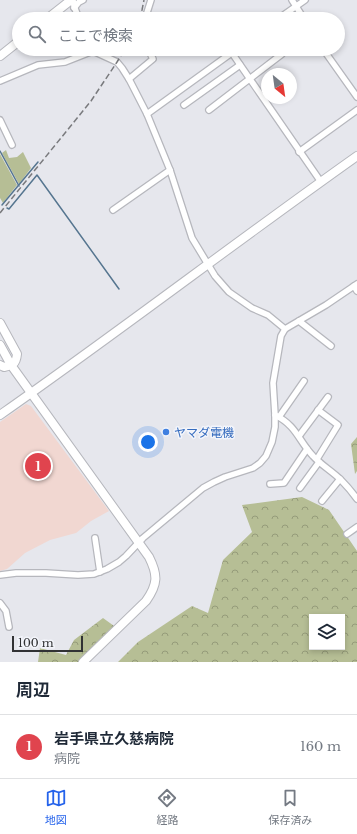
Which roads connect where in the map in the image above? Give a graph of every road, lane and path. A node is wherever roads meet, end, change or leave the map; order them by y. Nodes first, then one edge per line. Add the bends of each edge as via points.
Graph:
1 (72, 0) edge
2 (83, 0) edge
3 (151, 0) edge
4 (292, 0) edge
5 (305, 0) edge
6 (296, 6) junction
7 (74, 8) junction
8 (56, 12) edge
9 (76, 12) edge
10 (147, 12) edge
11 (288, 12) edge
12 (300, 12) edge
13 (12, 47) edge
14 (0, 56) edge
15 (79, 56) edge
16 (105, 56) edge
17 (152, 56) edge
18 (228, 56) edge
19 (234, 56) edge
20 (279, 56) edge
21 (328, 56) edge
22 (240, 65) junction
23 (129, 79) junction
24 (249, 79) junction
25 (0, 81) edge
26 (357, 97) edge
27 (184, 105) dead end
28 (209, 110) dead end
29 (357, 110) edge
30 (147, 114) junction
31 (0, 120) edge
32 (12, 145) dead end
33 (299, 152) junction
34 (357, 156) edge
35 (170, 170) junction
36 (320, 182) junction
37 (113, 210) dead end
38 (208, 264) junction
39 (356, 285) edge
40 (357, 292) edge
41 (299, 320) junction
42 (0, 323) edge
43 (285, 329) junction
44 (0, 345) edge
45 (331, 346) dead end
46 (10, 364) junction
47 (0, 365) edge
48 (304, 381) dead end
49 (31, 393) junction
50 (328, 397) dead end
51 (318, 410) junction
52 (0, 415) edge
53 (277, 416) junction
54 (299, 436) junction
55 (307, 449) junction
56 (318, 461) junction
57 (340, 479) junction
58 (270, 484) dead end
59 (300, 488) dead end
60 (357, 499) edge
61 (322, 501) dead end
62 (357, 527) edge
63 (347, 534) dead end
64 (95, 538) dead end
65 (139, 543) junction
66 (100, 572) junction
67 (0, 575) edge
68 (0, 603) edge
69 (9, 627) dead end
70 (84, 662) edge

1 - 7 street
1 - 8 street
2 - 7 street
3 - 10 street
4 - 6 street
5 - 6 street
6 - 11 street
6 - 12 street
7 - 9 street
13 - 14 street
15 - 25 street via 65,62 38,65
16 - 23 street via 117,62
17 - 23 street via 153,59
18 - 30 street
19 - 22 street
20 - 24 street
21 - 26 street
22 - 24 street
22 - 27 street
23 - 30 street
24 - 28 street
24 - 33 street
29 - 33 street
30 - 35 street
31 - 32 street
33 - 36 street
34 - 36 street
35 - 37 street
35 - 38 street via 192,238
36 - 38 street
38 - 43 street via 229,292 252,308 268,315
38 - 49 street
39 - 40 street
39 - 41 street
41 - 43 street
41 - 45 street
42 - 46 street via 16,354 16,360
43 - 53 street via 281,336 273,383
44 - 46 street
46 - 47 street via 4,367
46 - 49 street
48 - 53 street
49 - 52 street
49 - 65 street
50 - 51 street
51 - 54 street
51 - 56 street via 338,425
53 - 54 street via 289,424
53 - 65 street via 272,442 260,463 203,488
54 - 55 street
55 - 56 street
55 - 58 street via 284,483
56 - 57 street
56 - 59 street
57 - 60 street
57 - 61 street
62 - 63 street
64 - 66 street
65 - 66 street via 119,562
65 - 70 street via 149,557 156,576 151,594
66 - 67 street via 78,575
68 - 69 street via 6,611

